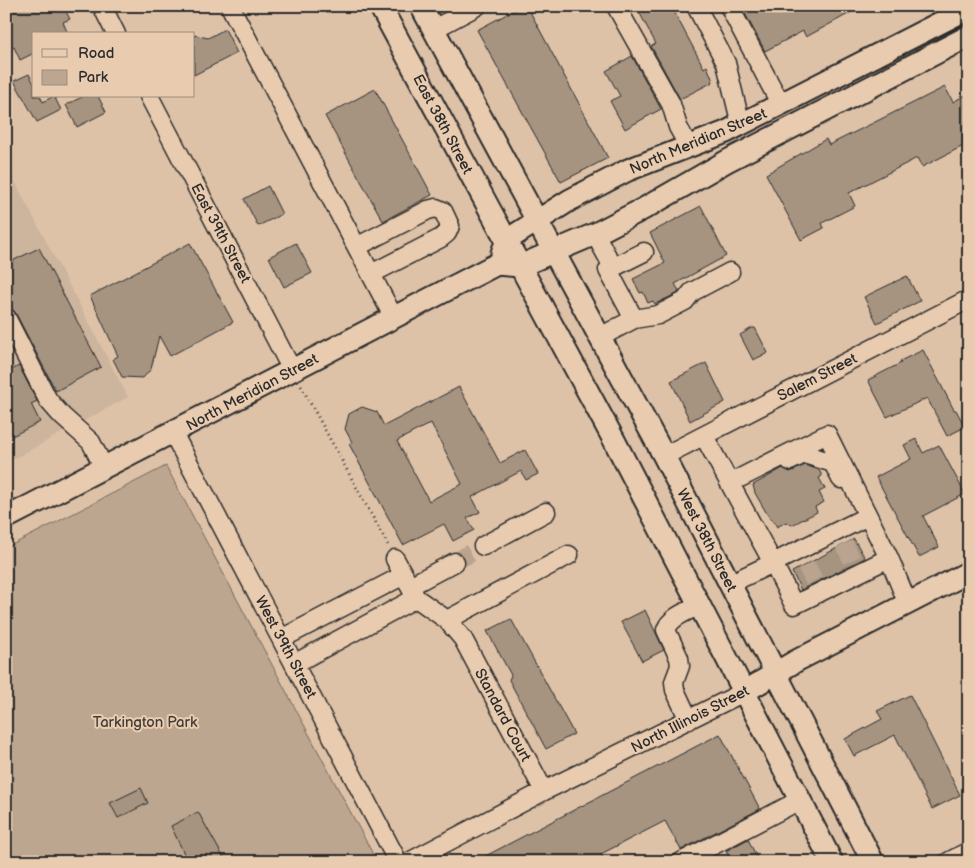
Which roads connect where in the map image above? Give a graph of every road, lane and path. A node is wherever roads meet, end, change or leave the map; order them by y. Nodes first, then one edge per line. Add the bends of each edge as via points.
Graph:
1 (102, 6) edge
2 (230, 6) edge
3 (380, 6) edge
4 (421, 6) edge
5 (477, 6) edge
6 (616, 6) edge
7 (696, 6) edge
8 (729, 6) edge
9 (969, 8) edge
10 (434, 30) junction
11 (115, 32) edge
12 (969, 36) edge
13 (151, 98) edge
14 (781, 105) junction
15 (741, 125) junction
16 (689, 147) junction
17 (327, 174) dead end
18 (537, 221) junction
19 (595, 234) junction
20 (507, 240) junction
21 (364, 243) junction
22 (554, 252) junction
23 (644, 252) dead end
24 (497, 264) junction
25 (520, 266) junction
26 (613, 267) junction
27 (375, 272) junction
28 (730, 272) dead end
29 (969, 299) edge
30 (6, 317) edge
31 (394, 318) junction
32 (634, 319) junction
33 (600, 337) junction
34 (292, 370) junction
35 (306, 394) dead end
36 (173, 433) junction
37 (704, 436) junction
38 (664, 456) junction
39 (104, 468) junction
40 (734, 481) junction
41 (546, 512) dead end
42 (868, 516) junction
43 (6, 518) edge
44 (844, 533) junction
45 (483, 546) tunnel mouth
46 (569, 555) dead end
47 (889, 558) junction
48 (395, 559) joint
49 (455, 562) tunnel mouth
50 (772, 563) junction
51 (969, 572) edge
52 (729, 584) junction
53 (410, 586) junction
54 (908, 604) junction
55 (700, 605) junction
56 (447, 620) junction
57 (281, 639) junction
58 (294, 664) junction
59 (776, 673) junction
60 (744, 692) junction
61 (689, 720) junction
62 (544, 791) junction
63 (800, 800) junction
64 (969, 851) edge
65 (398, 862) edge
66 (409, 862) edge
67 (681, 862) edge
68 (832, 862) edge
69 (873, 862) edge
70 (948, 862) edge

1 - 11 street
2 - 27 street
3 - 20 main road, East 38th Street
4 - 10 main road
5 - 10 street
6 - 16 street via 671,104
7 - 15 street via 726,64
8 - 14 street
9 - 14 main road, North Meridian Street
10 - 18 main road
12 - 19 main road, North Meridian Street via 727,161
13 - 34 street, East 39th Street
14 - 15 main road, North Meridian Street
15 - 16 main road, North Meridian Street
16 - 18 main road, North Meridian Street via 628,170
17 - 21 street
18 - 20 main road, North Meridian Street
18 - 22 main road, West 38th Street
19 - 22 main road, North Meridian Street
19 - 26 street
20 - 24 main road
20 - 25 main road
21 - 27 street
21 - 27 street via 436,208 443,211 450,226 447,233
22 - 25 main road, North Meridian Street
22 - 33 main road, West 38th Street
23 - 26 street
24 - 25 main road, North Meridian Street
24 - 31 main road, North Meridian Street
25 - 55 main road
26 - 32 street via 608,270
27 - 31 street
28 - 32 street via 658,315
29 - 37 street, Salem Street
30 - 39 street via 48,400 91,442
31 - 34 main road, North Meridian Street
32 - 33 street
33 - 38 main road, West 38th Street
34 - 36 main road, North Meridian Street
35 - 48 path
36 - 39 main road, North Meridian Street
36 - 57 street, West 39th Street
37 - 38 street, Salem Street
37 - 40 street
38 - 52 main road, West 38th Street
39 - 43 main road, North Meridian Street
40 - 42 street via 827,434
40 - 44 street via 746,483 804,454 833,463 853,503
40 - 50 street
41 - 45 street
42 - 44 street
42 - 47 street
44 - 50 street via 802,557
46 - 56 street
47 - 50 street via 858,570 794,605
47 - 54 street
48 - 53 street
49 - 53 street
50 - 52 street
51 - 54 main road, North Illinois Street
52 - 59 main road, West 38th Street
53 - 56 street, Standard Court
53 - 57 street
53 - 58 street
54 - 59 main road, North Illinois Street
55 - 60 main road
55 - 61 street via 674,619 666,630 679,658 674,690
56 - 62 street, Standard Court via 463,639
57 - 58 street, West 39th Street
58 - 65 street, West 39th Street
59 - 60 main road, North Illinois Street
59 - 69 main road, West 38th Street
60 - 61 street, North Illinois Street
60 - 63 main road
61 - 62 street, North Illinois Street
62 - 66 street, North Illinois Street
63 - 67 street
63 - 68 main road
64 - 70 street

